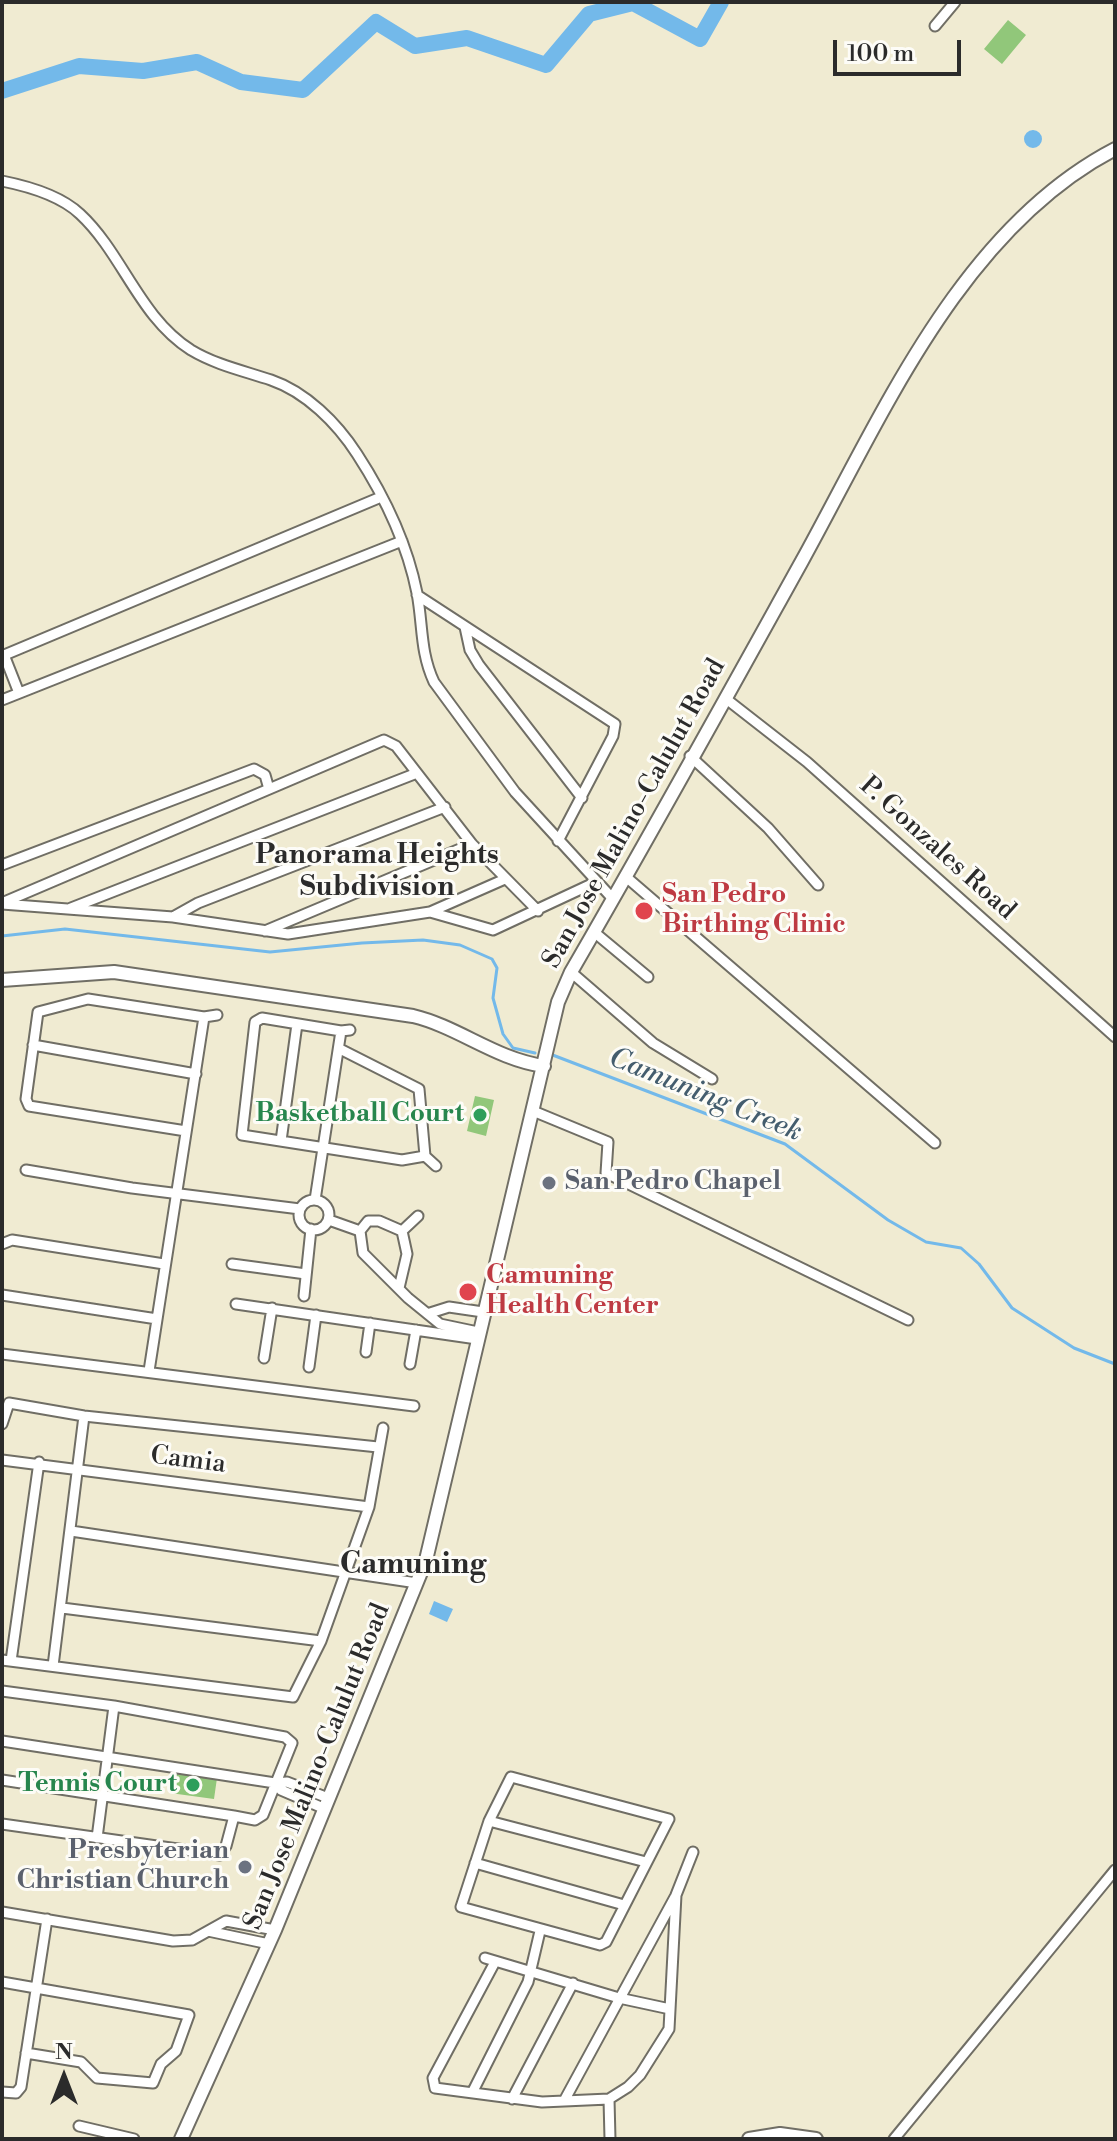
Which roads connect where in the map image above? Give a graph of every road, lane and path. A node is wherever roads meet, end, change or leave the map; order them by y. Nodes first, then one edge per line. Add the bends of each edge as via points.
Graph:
1 (955, 2) edge
2 (935, 26) dead end
3 (1115, 149) edge
4 (2, 181) edge
5 (381, 497) junction
6 (402, 541) junction
7 (417, 595) junction
8 (465, 627) junction
9 (3, 656) edge
10 (19, 693) junction
11 (725, 698) junction
12 (2, 700) edge
13 (690, 756) junction
14 (417, 773) junction
15 (269, 789) junction
16 (582, 798) junction
17 (445, 807) junction
18 (558, 841) junction
19 (472, 844) junction
20 (2, 865) edge
21 (625, 876) junction
22 (505, 879) junction
23 (596, 882) junction
24 (818, 885) dead end
25 (613, 899) junction
26 (2, 903) edge
27 (68, 909) junction
28 (538, 911) junction
29 (430, 912) junction
30 (173, 917) junction
31 (263, 931) junction
32 (594, 932) junction
33 (571, 972) junction
34 (648, 977) dead end
35 (2, 980) edge
36 (217, 1015) dead end
37 (204, 1017) junction
38 (297, 1024) junction
39 (1115, 1037) edge
40 (33, 1045) junction
41 (340, 1049) junction
42 (544, 1066) junction
43 (196, 1074) junction
44 (712, 1079) dead end
45 (533, 1111) junction
46 (186, 1131) junction
47 (281, 1141) junction
48 (935, 1143) dead end
49 (325, 1147) junction
50 (425, 1156) junction
51 (436, 1166) dead end
52 (26, 1170) dead end
53 (178, 1193) junction
54 (315, 1200) junction
55 (300, 1209) junction
56 (418, 1216) dead end
57 (329, 1220) junction
58 (311, 1229) junction
59 (360, 1231) junction
60 (402, 1231) junction
61 (2, 1244) edge
62 (164, 1264) junction
63 (232, 1264) dead end
64 (306, 1274) junction
65 (399, 1288) junction
66 (2, 1295) edge
67 (304, 1296) dead end
68 (236, 1304) dead end
69 (272, 1308) junction
70 (483, 1312) junction
71 (430, 1313) junction
72 (316, 1315) junction
73 (157, 1319) junction
74 (908, 1320) dead end
75 (370, 1323) junction
76 (416, 1330) junction
77 (477, 1335) junction
78 (366, 1352) dead end
79 (2, 1354) edge
80 (264, 1358) dead end
81 (410, 1364) dead end
82 (309, 1367) dead end
83 (149, 1371) junction
84 (414, 1406) dead end
85 (84, 1416) junction
86 (2, 1424) edge
87 (383, 1428) dead end
88 (378, 1447) junction
89 (2, 1460) edge
90 (39, 1462) junction
91 (77, 1469) junction
92 (369, 1507) junction
93 (71, 1531) junction
94 (346, 1570) junction
95 (417, 1583) junction
96 (62, 1608) junction
97 (321, 1641) junction
98 (7, 1661) edge
99 (53, 1666) junction
100 (2, 1691) edge
101 (114, 1706) junction
102 (2, 1741) edge
103 (108, 1756) junction
104 (2, 1780) edge
105 (275, 1783) junction
106 (304, 1788) junction
107 (103, 1797) junction
108 (300, 1798) junction
109 (326, 1803) junction
110 (234, 1816) junction
111 (489, 1821) junction
112 (2, 1824) edge
113 (97, 1838) junction
114 (693, 1852) dead end
115 (646, 1862) junction
116 (475, 1863) junction
117 (1115, 1870) edge
118 (676, 1895) junction
119 (624, 1905) junction
120 (2, 1912) edge
121 (47, 1919) junction
122 (250, 1924) junction
123 (275, 1930) junction
124 (208, 1931) junction
125 (540, 1931) junction
126 (246, 1939) junction
127 (269, 1944) junction
128 (530, 1972) junction
129 (2, 1982) edge
130 (573, 1983) junction
131 (34, 1988) junction
132 (619, 1998) junction
133 (670, 2009) junction
134 (26, 2053) junction
135 (2, 2092) edge
136 (472, 2093) junction
137 (512, 2099) junction
138 (609, 2099) junction
139 (564, 2101) junction
140 (79, 2126) dead end
141 (134, 2139) edge
142 (181, 2139) edge
143 (610, 2139) edge
144 (749, 2139) edge
145 (816, 2139) edge
146 (894, 2139) edge

1 - 2 street
3 - 11 main road, San Jose Malino-Calulut Road via 1047,195 966,279 900,384
4 - 5 street via 78,212 136,295 191,350 306,396 356,453
5 - 6 street
5 - 9 street
6 - 7 street
6 - 10 street
7 - 8 street
7 - 18 street via 420,642 434,682 477,744
8 - 16 street via 479,665
8 - 16 street via 615,724
9 - 10 street
10 - 12 street
11 - 13 main road, San Jose Malino-Calulut Road
11 - 39 street, P. Gonzales Road via 819,773
13 - 21 main road, San Jose Malino-Calulut Road
13 - 24 street via 768,828
14 - 15 street via 396,746 384,740
14 - 17 street
14 - 27 street
15 - 20 street via 265,775 254,769
15 - 26 street
16 - 18 street
17 - 19 street
17 - 30 street
18 - 23 street
19 - 22 street
19 - 31 street
21 - 25 main road, San Jose Malino-Calulut Road
21 - 48 street
22 - 28 street
22 - 29 street
23 - 25 street
23 - 28 street
25 - 32 main road, San Jose Malino-Calulut Road
26 - 27 street
27 - 30 street
28 - 29 street via 493,930
29 - 31 street via 319,932
30 - 31 street
32 - 33 main road, San Jose Malino-Calulut Road
32 - 34 street
33 - 42 main road, San Jose Malino-Calulut Road via 558,1002
33 - 44 street via 653,1043
35 - 42 main road via 114,972 413,1016 512,1060
36 - 37 street
37 - 40 street via 81,999 39,1010
37 - 43 street
38 - 41 street via 346,1031
38 - 47 street
38 - 47 street via 262,1018 255,1022 241,1131 245,1137
40 - 43 street
40 - 46 street via 29,1106
41 - 49 street
41 - 50 street via 419,1089
42 - 45 main road, San Jose Malino-Calulut Road
43 - 46 street
45 - 70 main road, San Jose Malino-Calulut Road
45 - 74 street via 608,1142 606,1173
46 - 53 street
47 - 49 street
49 - 50 street via 402,1160
49 - 54 street
50 - 51 street
52 - 53 street
53 - 55 street
53 - 62 street
54 - 55 street
54 - 57 street via 327,1207
55 - 58 street via 301,1220
56 - 60 street
57 - 58 street
57 - 59 street
58 - 64 street
59 - 60 street via 368,1221
59 - 65 street via 363,1253
60 - 65 street via 407,1254
61 - 62 street via 12,1240
62 - 73 street
63 - 64 street
64 - 67 street
65 - 71 street
66 - 73 street
68 - 69 street
69 - 72 street
69 - 80 street
70 - 71 street via 449,1307
70 - 77 main road, San Jose Malino-Calulut Road
71 - 77 street via 440,1324
72 - 75 street
72 - 82 street
73 - 83 street
75 - 76 street
75 - 78 street
76 - 77 street
76 - 81 street
77 - 95 main road, San Jose Malino-Calulut Road via 436,1525
79 - 83 street
83 - 84 street
85 - 86 street via 9,1403
85 - 88 street
85 - 91 street
87 - 88 street
88 - 92 street
89 - 90 street, Camia
90 - 91 street, Camia
90 - 98 street
91 - 92 street, Camia
91 - 93 street
92 - 94 street
93 - 94 street
93 - 96 street
94 - 95 street
94 - 97 street
95 - 109 main road, San Jose Malino-Calulut Road
96 - 97 street
96 - 99 street
97 - 99 street via 288,1699
98 - 99 street
100 - 101 street
101 - 103 street
101 - 105 street via 288,1738 292,1743
102 - 103 street
103 - 105 street
103 - 107 street
104 - 107 street
105 - 106 street
105 - 108 street
105 - 110 street via 260,1818
106 - 108 street
106 - 109 street
107 - 110 street
107 - 113 street
108 - 109 street
109 - 123 main road, San Jose Malino-Calulut Road
110 - 113 street via 220,1855
111 - 115 street
111 - 115 street via 511,1777 669,1819
111 - 116 street
112 - 113 street
114 - 118 street
115 - 119 street
116 - 119 street
116 - 125 street via 461,1907
117 - 146 street
118 - 132 street
118 - 133 street
119 - 125 street via 600,1945
120 - 121 street
121 - 124 street via 173,1941 192,1940
121 - 131 street
122 - 123 street
122 - 124 street via 226,1921
122 - 126 street
123 - 127 main road, San Jose Malino-Calulut Road
124 - 126 street
125 - 128 street
126 - 127 street
127 - 142 main road, San Jose Malino-Calulut Road
128 - 130 street
128 - 136 street
128 - 136 street via 490,1960 433,2078 435,2088
129 - 131 street
130 - 132 street
130 - 137 street
131 - 134 street
131 - 134 street via 189,2015 176,2051 161,2064 153,2083 97,2078 81,2062
132 - 133 street
132 - 139 street
133 - 138 street via 669,2029 660,2046 640,2075
134 - 135 street via 18,2092
136 - 137 street
137 - 139 street
138 - 139 street
138 - 143 street
140 - 141 street
144 - 145 main road via 780,2134

